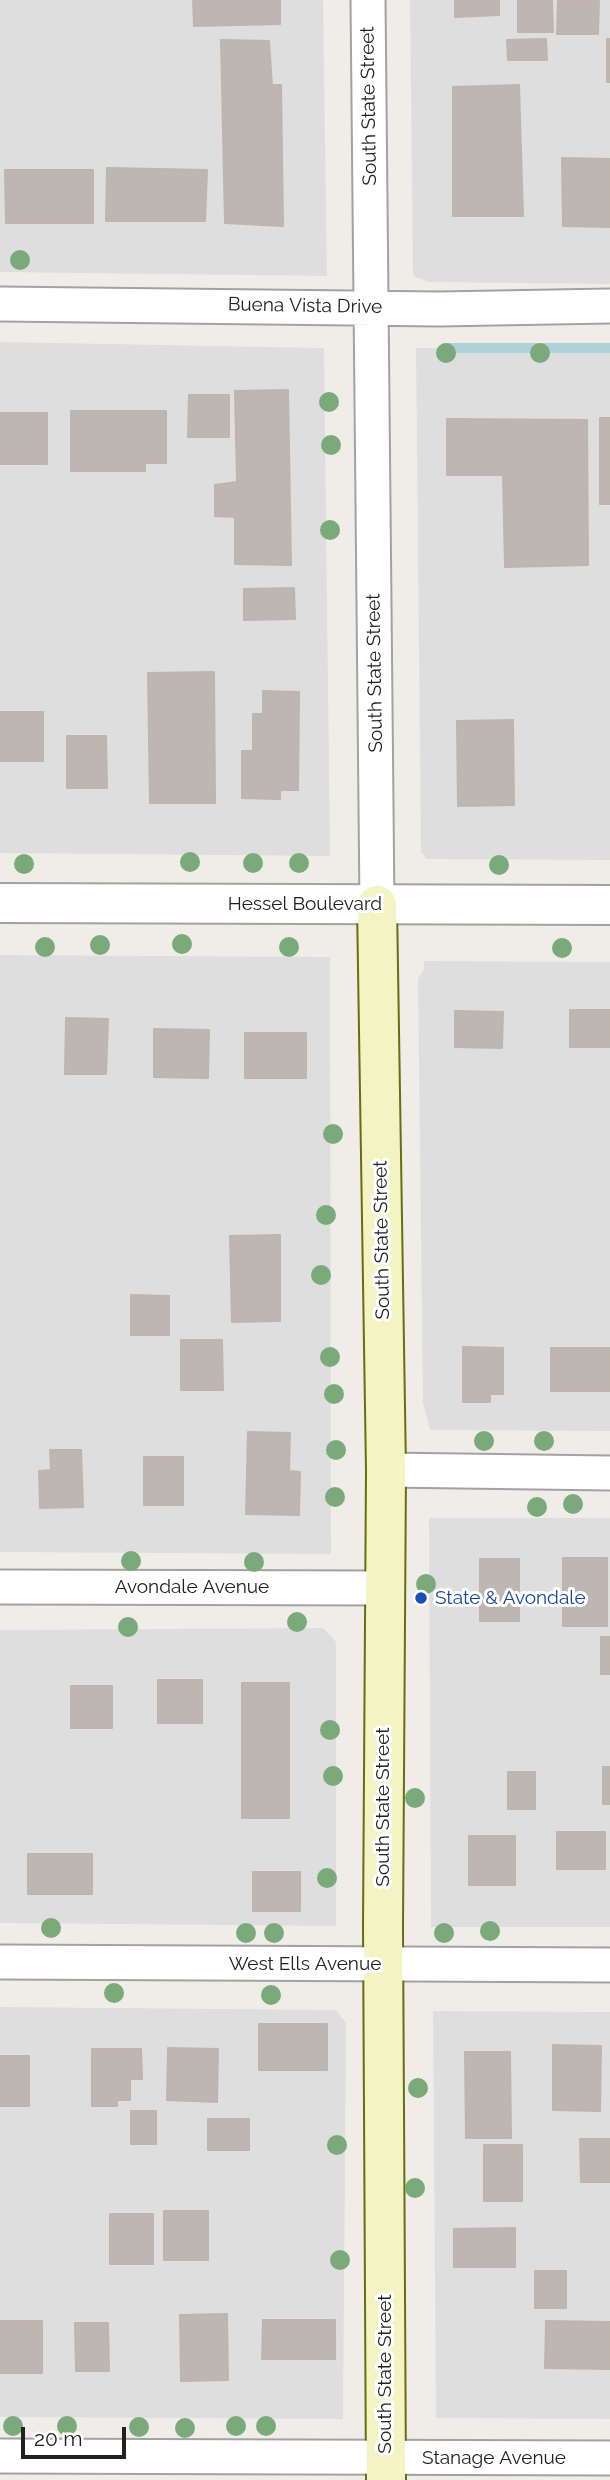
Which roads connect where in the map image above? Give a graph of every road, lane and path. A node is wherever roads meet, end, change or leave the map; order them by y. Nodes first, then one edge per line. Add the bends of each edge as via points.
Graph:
1 (368, 0) edge
2 (0, 304) edge
3 (610, 306) edge
4 (371, 307) junction
5 (0, 903) edge
6 (377, 905) junction
7 (610, 905) edge
8 (386, 1470) junction
9 (610, 1472) edge
10 (0, 1587) edge
11 (384, 1588) junction
12 (0, 1962) edge
13 (383, 1964) junction
14 (610, 1965) edge
15 (0, 2456) edge
16 (610, 2458) edge
17 (386, 2469) edge

1 - 4 street, South State Street
2 - 4 street, Buena Vista Drive
3 - 4 street, Buena Vista Drive
4 - 6 street, South State Street
5 - 6 street, Hessel Boulevard
6 - 7 street, Hessel Boulevard
6 - 8 main road, South State Street
8 - 9 street
8 - 11 main road, South State Street
10 - 11 street, Avondale Avenue
11 - 13 main road, South State Street
12 - 13 street, West Ells Avenue
13 - 14 street, West Ells Avenue
13 - 17 main road, South State Street
15 - 17 street, Stanage Avenue
16 - 17 street, Stanage Avenue

